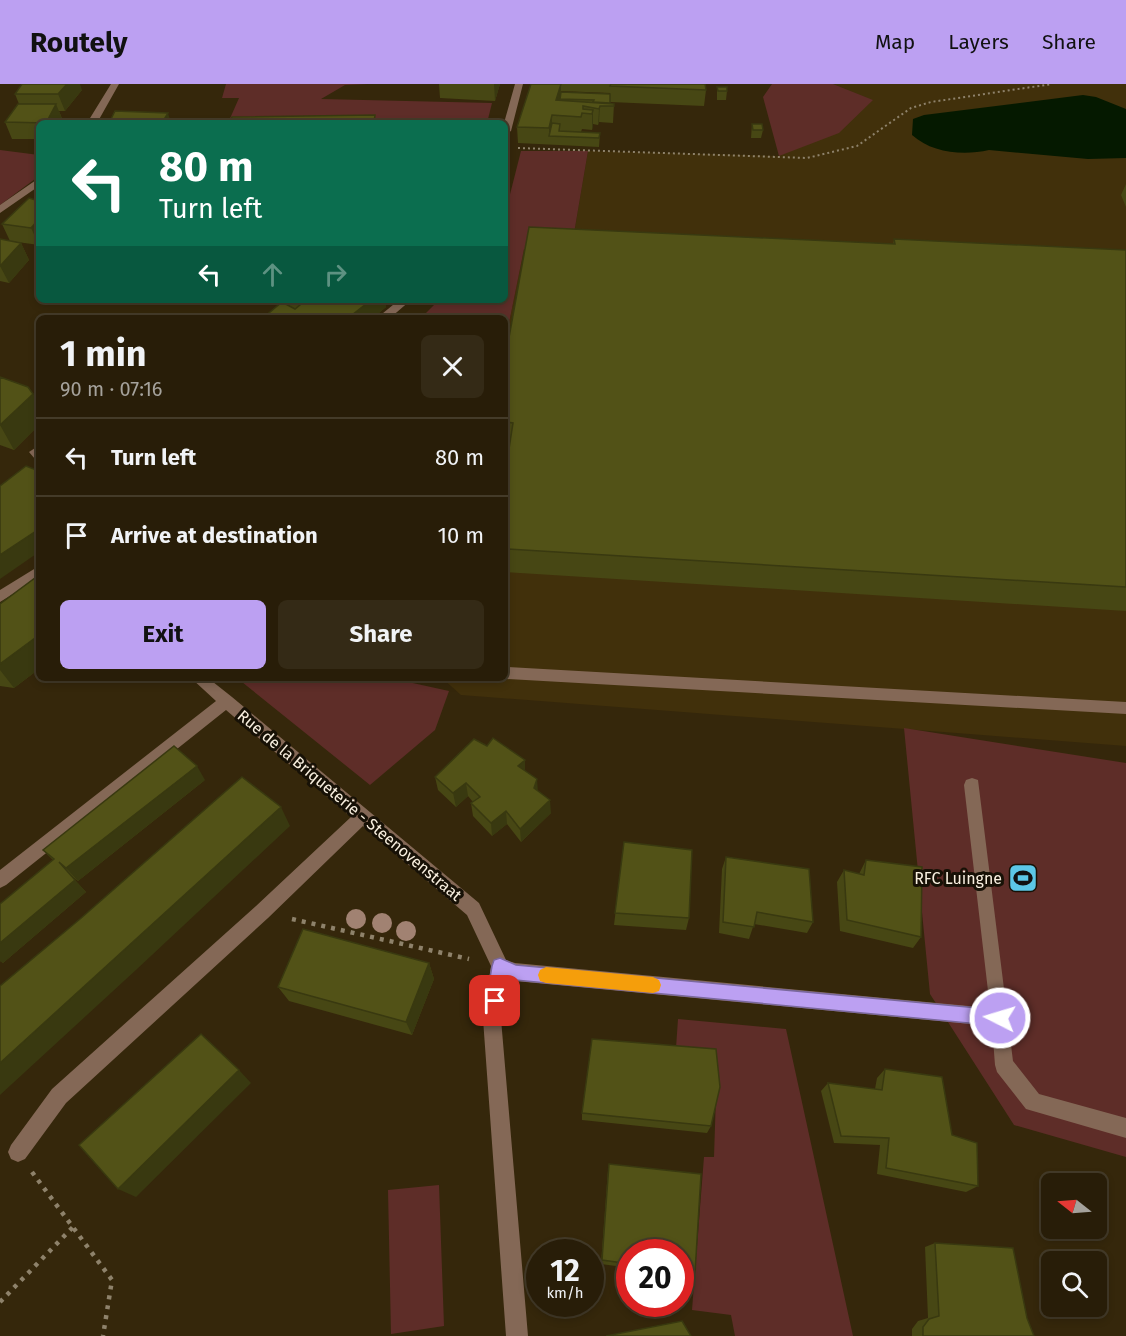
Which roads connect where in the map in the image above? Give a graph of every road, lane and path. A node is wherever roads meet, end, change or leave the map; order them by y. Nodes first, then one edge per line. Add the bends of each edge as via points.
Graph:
1 (114, 84) edge
2 (519, 84) edge
3 (1052, 84) edge
4 (94, 120) edge
5 (508, 124) edge
6 (517, 148) dead end
7 (36, 183) edge
8 (0, 210) edge
9 (402, 303) edge
10 (387, 315) edge
11 (36, 573) edge
12 (0, 597) edge
13 (508, 673) edge
14 (202, 681) edge
15 (227, 701) junction
16 (1126, 708) edge
17 (972, 785) dead end
18 (363, 816) junction
19 (0, 880) edge
20 (262, 912) junction
21 (500, 966) junction
22 (1000, 1018) junction
23 (1126, 1128) edge
24 (18, 1152) joint
25 (73, 1227) junction
26 (0, 1302) edge
27 (103, 1336) edge
28 (517, 1336) edge

1 - 4 street
2 - 5 street
3 - 6 path via 910,108 857,146 807,158
7 - 8 street
9 - 10 street
11 - 12 street
13 - 16 street
14 - 15 street, Rue de la Briqueterie - Steenovenstraat
15 - 18 street, Rue de la Briqueterie - Steenovenstraat
15 - 19 street
17 - 22 street
18 - 20 street
18 - 21 street, Rue de la Briqueterie - Steenovenstraat via 472,909
20 - 21 path
20 - 24 street via 59,1096
21 - 22 street via 515,972
21 - 28 street via 492,1019
22 - 23 street via 1004,1065 1033,1102
24 - 25 path
25 - 26 path
25 - 27 path via 112,1280

